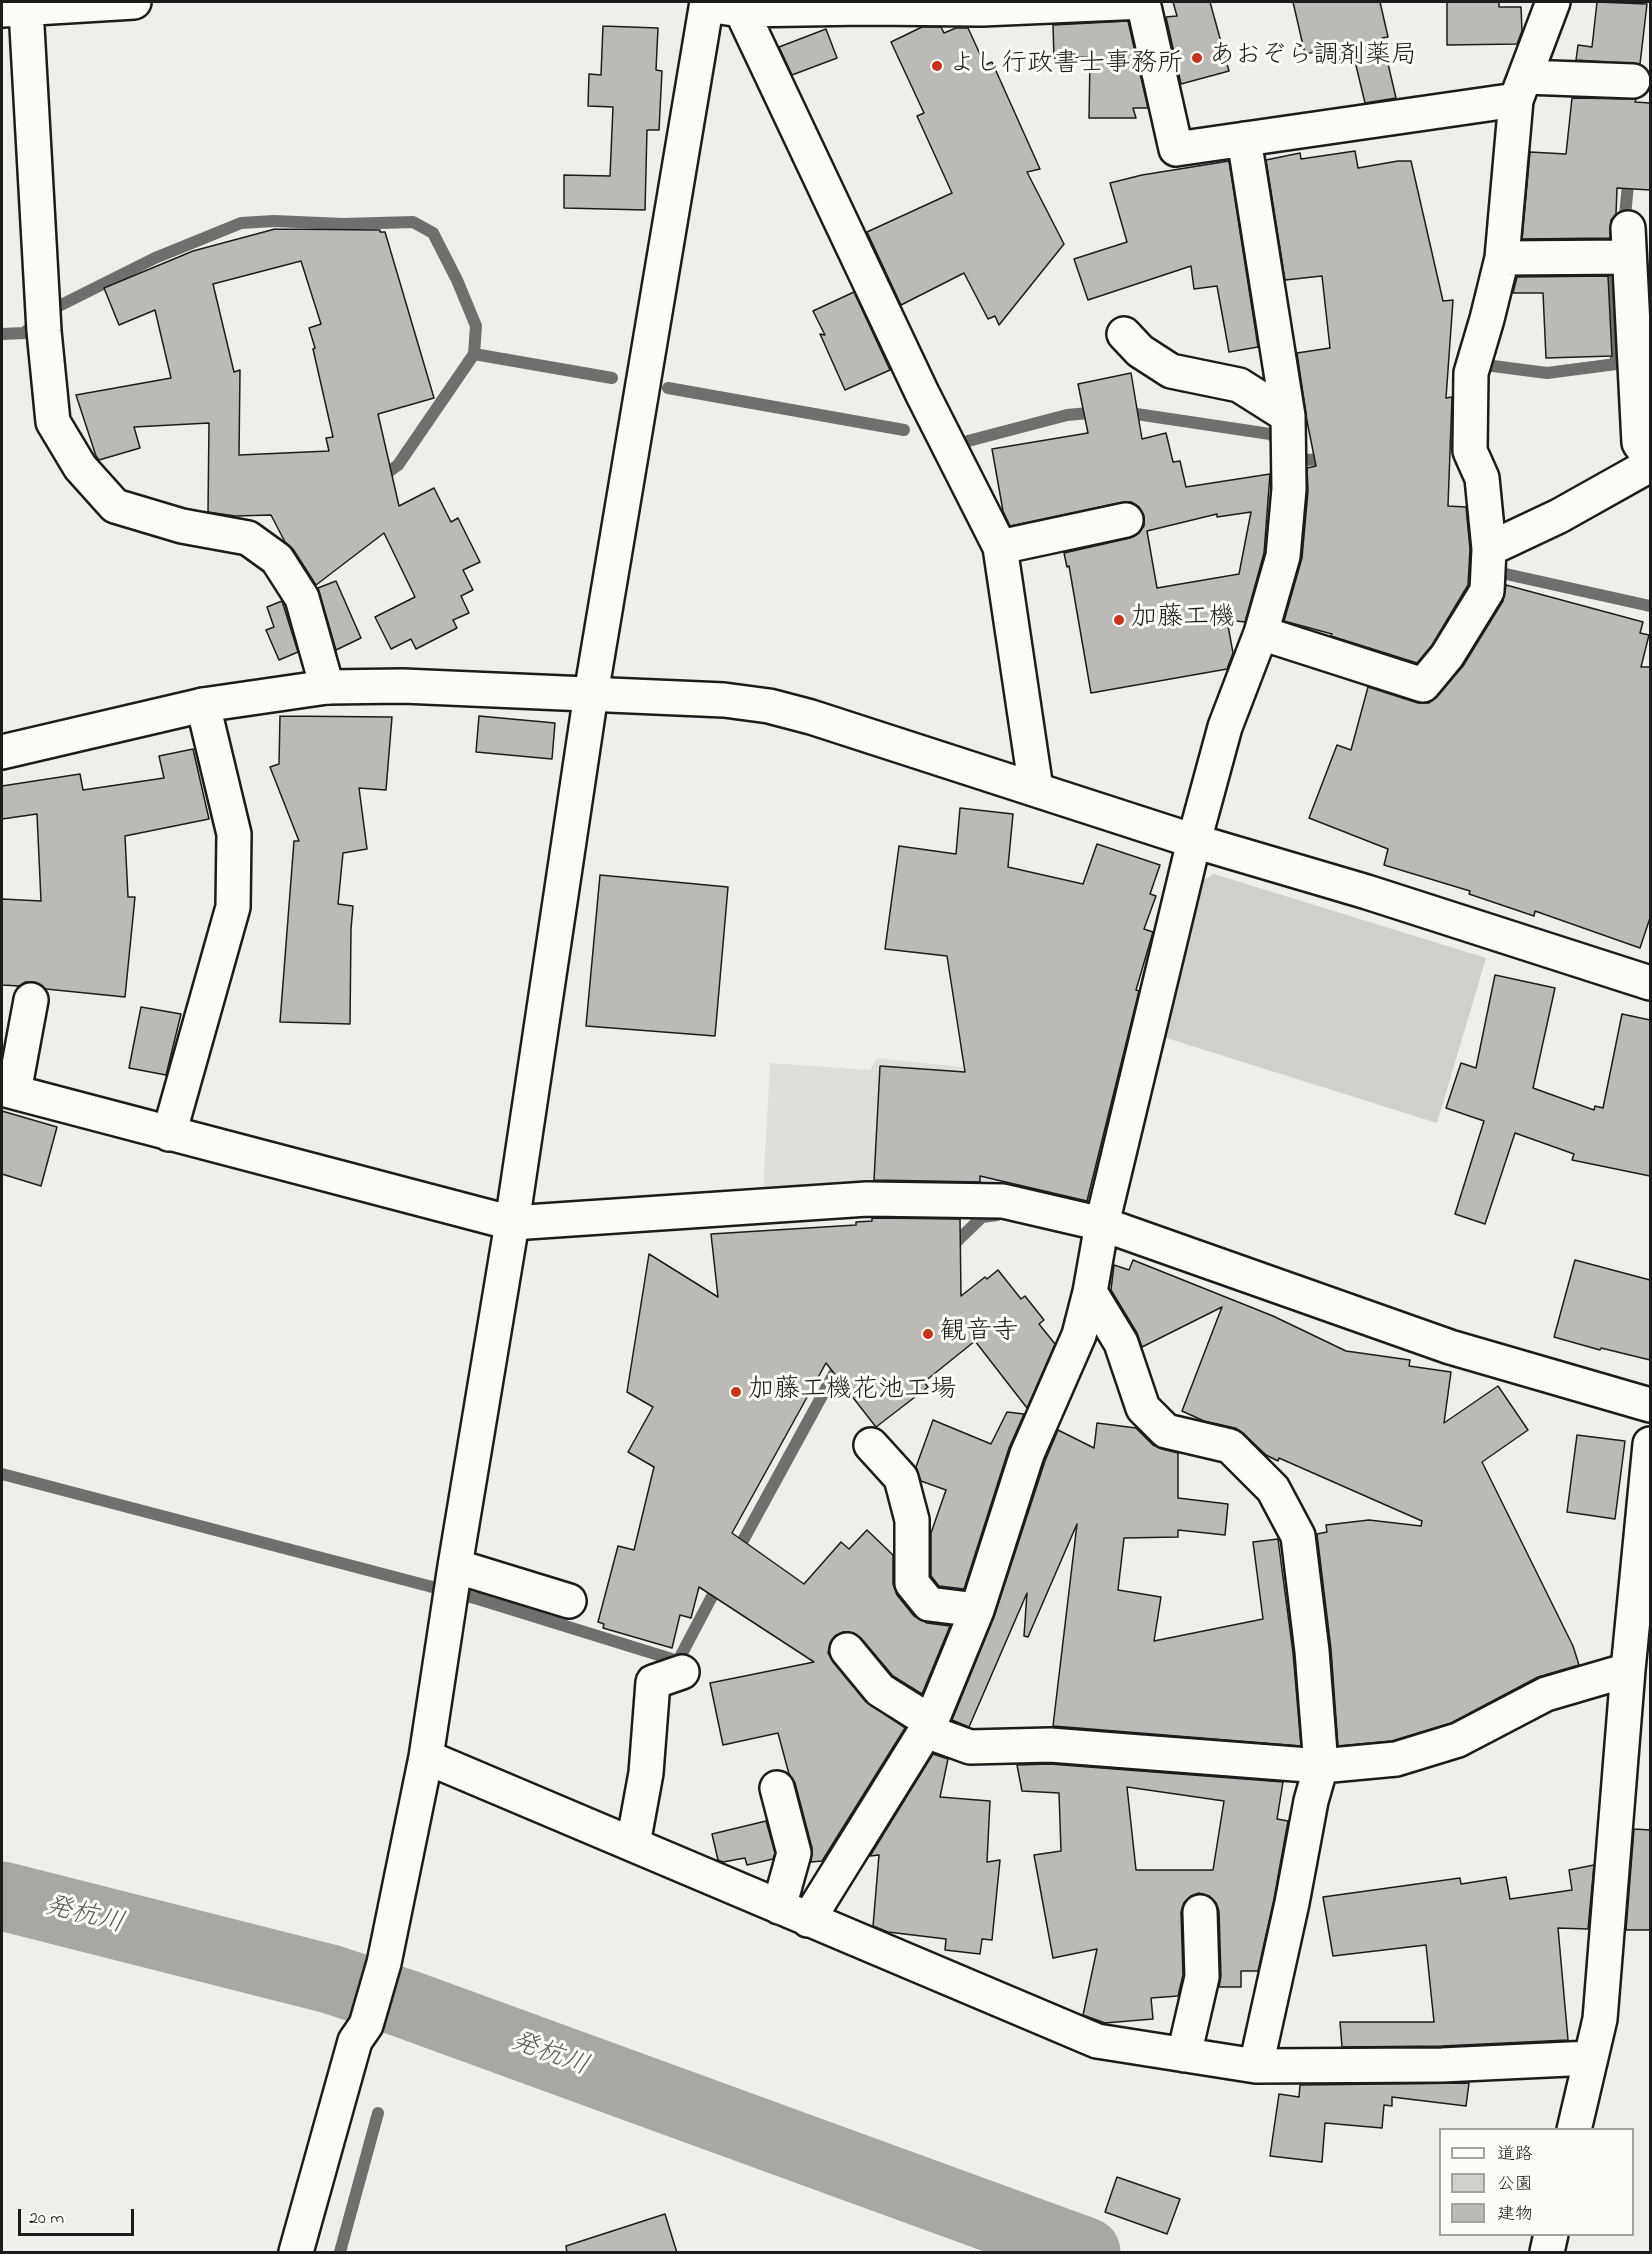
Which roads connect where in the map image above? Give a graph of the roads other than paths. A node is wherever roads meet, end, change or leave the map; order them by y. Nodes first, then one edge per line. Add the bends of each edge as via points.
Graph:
1 (134, 2) edge
2 (1143, 2) edge
3 (1553, 2) edge
4 (707, 3) edge
5 (865, 4) edge
6 (14, 9) edge
7 (741, 10) junction
8 (1633, 81) dead end
9 (1521, 88) junction
10 (1244, 138) junction
11 (1502, 258) junction
12 (1124, 334) dead end
13 (1288, 418) junction
14 (1650, 458) edge
15 (1650, 465) edge
16 (1125, 519) dead end
17 (1000, 547) junction
18 (1488, 549) junction
19 (1261, 633) junction
20 (327, 687) junction
21 (591, 694) junction
22 (203, 705) junction
23 (2, 752) edge
24 (1036, 789) junction
25 (1194, 841) junction
26 (1650, 983) edge
27 (31, 1000) dead end
28 (8, 1090) edge
29 (170, 1134) junction
30 (512, 1223) junction
31 (1102, 1224) junction
32 (1090, 1292) junction
33 (1650, 1405) edge
34 (1650, 1444) edge
35 (871, 1445) dead end
36 (455, 1566) junction
37 (569, 1601) dead end
38 (977, 1610) junction
39 (847, 1650) dead end
40 (1628, 1670) junction
41 (682, 1672) dead end
42 (928, 1727) junction
43 (426, 1757) junction
44 (1321, 1766) junction
45 (777, 1788) dead end
46 (633, 1844) junction
47 (778, 1907) junction
48 (1200, 1912) dead end
49 (808, 1920) junction
50 (1184, 2055) junction
51 (1590, 2058) junction
52 (1256, 2066) junction
53 (1574, 2128) edge
54 (1551, 2236) edge
55 (296, 2253) edge
56 (1547, 2253) edge

1 - 6 street
2 - 5 street via 982,9
2 - 10 street via 1176,149
3 - 9 street
4 - 7 street
4 - 21 street
5 - 7 street
6 - 20 street via 53,422 80,467 115,506 182,526 248,538 277,559 302,598
7 - 17 street via 922,393
8 - 9 street
9 - 10 street
9 - 11 street
10 - 13 street
11 - 14 street via 1629,242 1640,443
11 - 18 street via 1471,373 1470,451 1482,478
12 - 13 street via 1140,351 1171,371 1239,385
13 - 19 street via 1289,479 1283,556
15 - 18 street via 1559,516
16 - 17 street
17 - 24 street
18 - 19 street via 1487,591 1447,656 1423,685
19 - 25 street via 1225,727
20 - 21 street via 403,686
20 - 22 street
21 - 24 street via 769,706
21 - 30 street
22 - 23 street
22 - 29 street via 234,834 233,907
24 - 25 street
25 - 26 street
25 - 31 street
27 - 28 street
28 - 29 street
29 - 30 street
30 - 31 street via 878,1200 1003,1201
30 - 36 street
31 - 32 street
31 - 33 street via 1450,1347
32 - 38 street via 1079,1335 1027,1454
32 - 44 street via 1121,1343 1143,1408 1166,1431 1230,1446 1273,1489 1298,1536
34 - 40 street
35 - 38 street via 901,1478 912,1520 912,1583 929,1604
36 - 37 street
36 - 43 street
38 - 42 street
39 - 42 street via 880,1690
40 - 44 street via 1545,1694 1458,1740 1396,1759
40 - 51 street via 1600,2019
41 - 46 street via 653,1682 646,1773
42 - 44 street via 970,1748 1050,1745
42 - 49 street
43 - 46 street
43 - 55 street via 384,1964 366,2025 355,2042
44 - 52 street
45 - 47 street via 794,1853
46 - 47 street
47 - 49 street
48 - 50 street via 1202,1977
49 - 50 street via 1097,2041
50 - 52 street
51 - 52 street via 1442,2065
51 - 53 street
54 - 56 street

